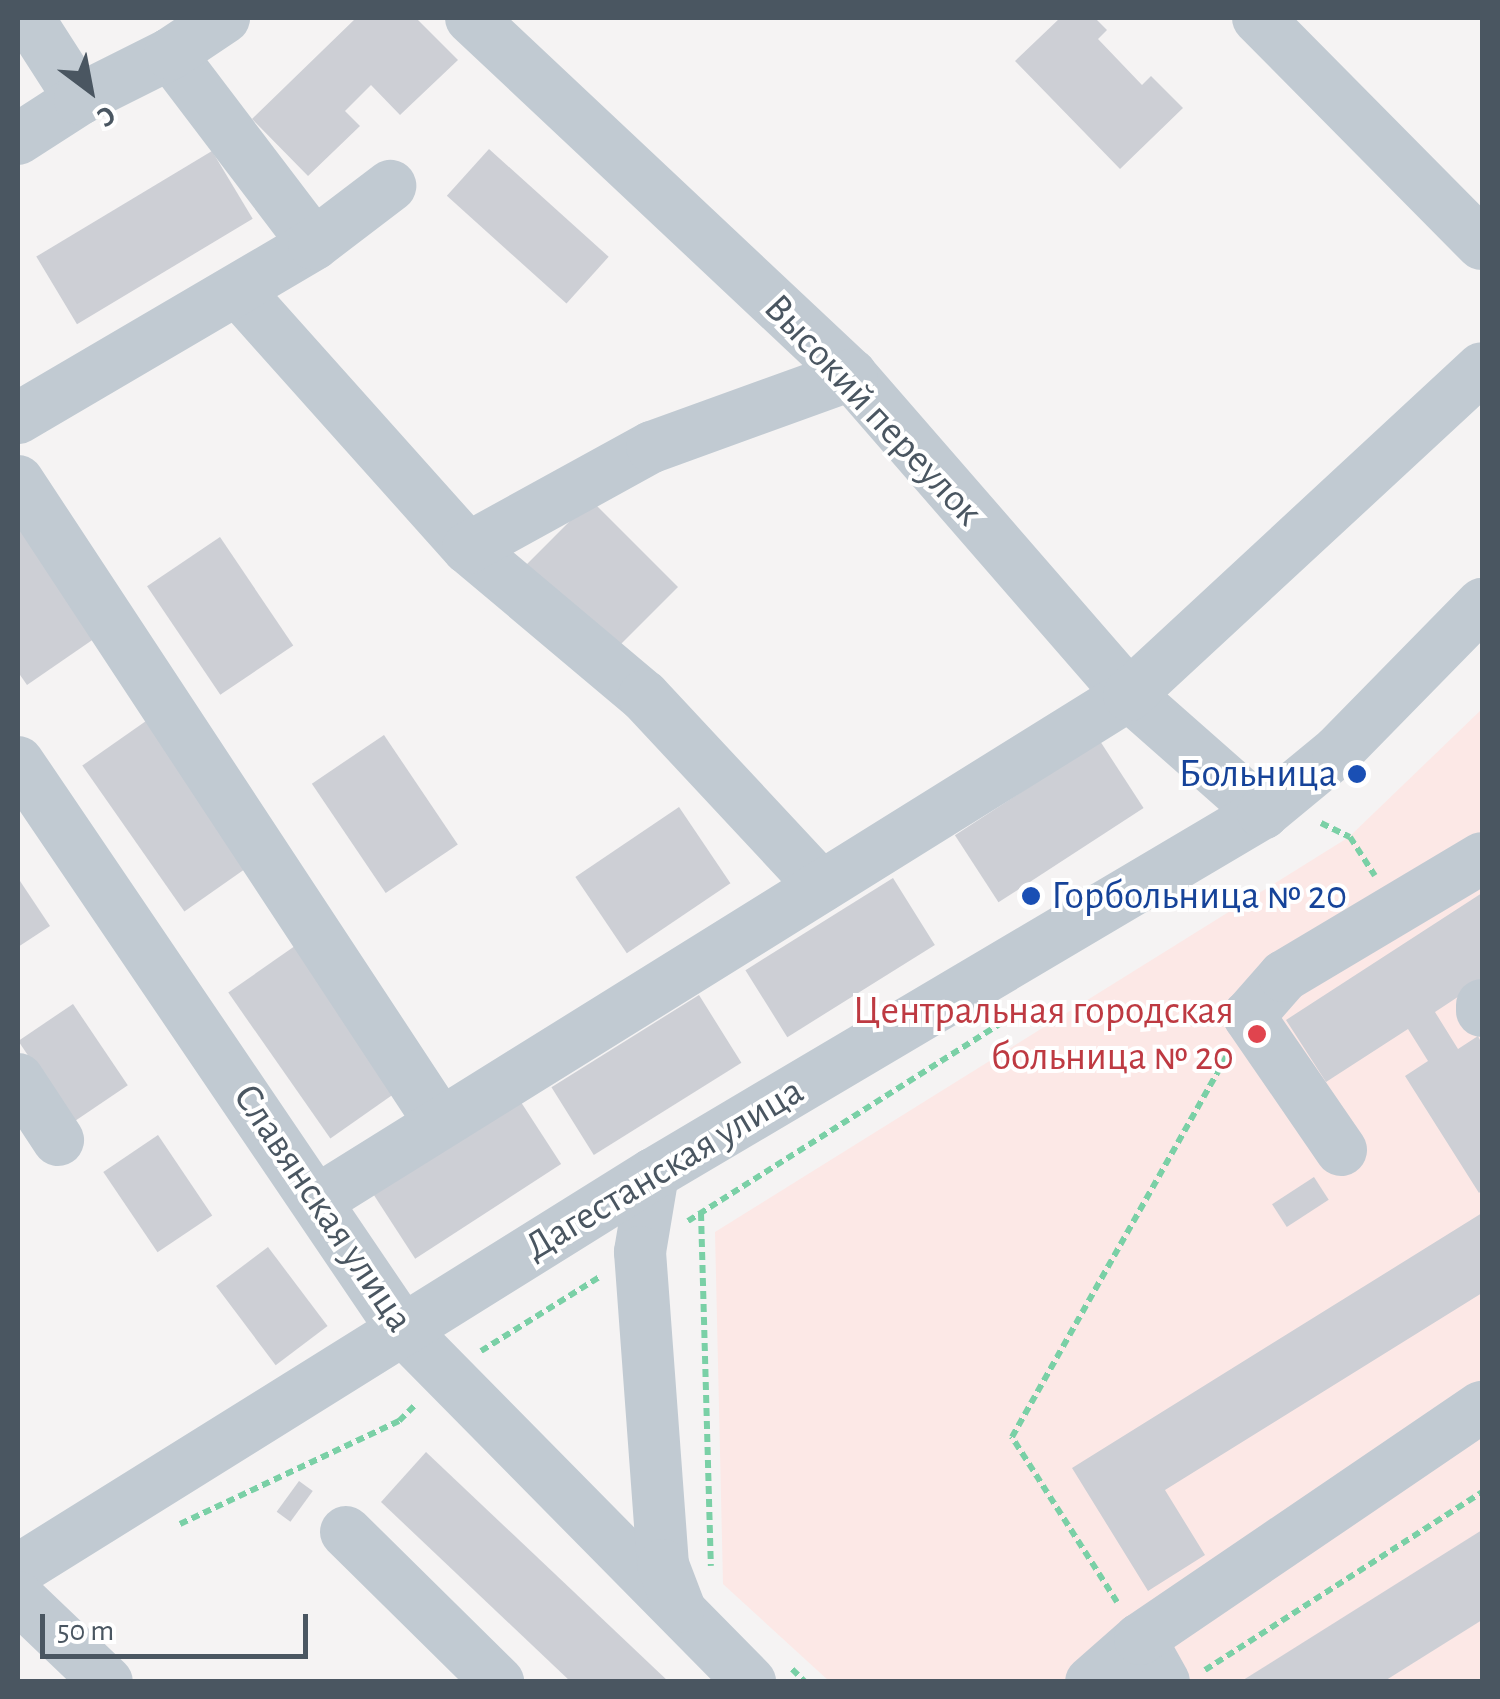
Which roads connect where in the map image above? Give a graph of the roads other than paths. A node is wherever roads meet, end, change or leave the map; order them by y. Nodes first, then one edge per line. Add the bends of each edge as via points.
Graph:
1 (28, 18) edge
2 (224, 18) edge
3 (471, 18) edge
4 (1258, 18) edge
5 (170, 54) junction
6 (80, 99) junction
7 (18, 139) edge
8 (390, 186) dead end
9 (314, 244) junction
10 (1482, 244) edge
11 (238, 291) junction
12 (1482, 368) edge
13 (851, 375) junction
14 (18, 418) edge
15 (18, 480) edge
16 (468, 548) junction
17 (1482, 604) edge
18 (1129, 695) junction
19 (18, 762) edge
20 (1284, 823) junction
21 (1482, 858) edge
22 (821, 886) junction
23 (18, 1079) edge
24 (439, 1120) junction
25 (58, 1140) dead end
26 (1341, 1150) dead end
27 (652, 1174) junction
28 (318, 1200) junction
29 (402, 1329) junction
30 (1482, 1407) edge
31 (346, 1532) dead end
32 (18, 1570) edge
33 (696, 1592) junction
34 (18, 1597) edge
35 (1169, 1664) edge
36 (764, 1669) edge
37 (107, 1682) edge
38 (498, 1682) edge
39 (1091, 1682) edge

1 - 6 street
2 - 5 street
3 - 13 street, Высокий переулок
4 - 10 street
5 - 6 street
5 - 9 street
6 - 7 street
8 - 9 street
9 - 11 street
11 - 14 street
11 - 16 street
12 - 18 street
13 - 16 street via 652,447
13 - 18 street, Высокий переулок
15 - 24 street
16 - 22 street via 644,696
17 - 20 street, Дагестанская улица via 1338,751
18 - 20 street, Высокий переулок
18 - 22 street
19 - 28 street, Славянская улица
20 - 27 street, Дагестанская улица
21 - 26 street via 1284,976 1250,1016
22 - 24 street
23 - 25 street
24 - 28 street
27 - 29 street, Дагестанская улица
27 - 33 street, Славянская улица via 640,1252 664,1565
28 - 29 street, Славянская улица
29 - 32 street, Дагестанская улица
29 - 33 street, Славянская улица
30 - 35 street
31 - 38 street
33 - 36 street, Славянская улица
34 - 37 street
35 - 39 street

